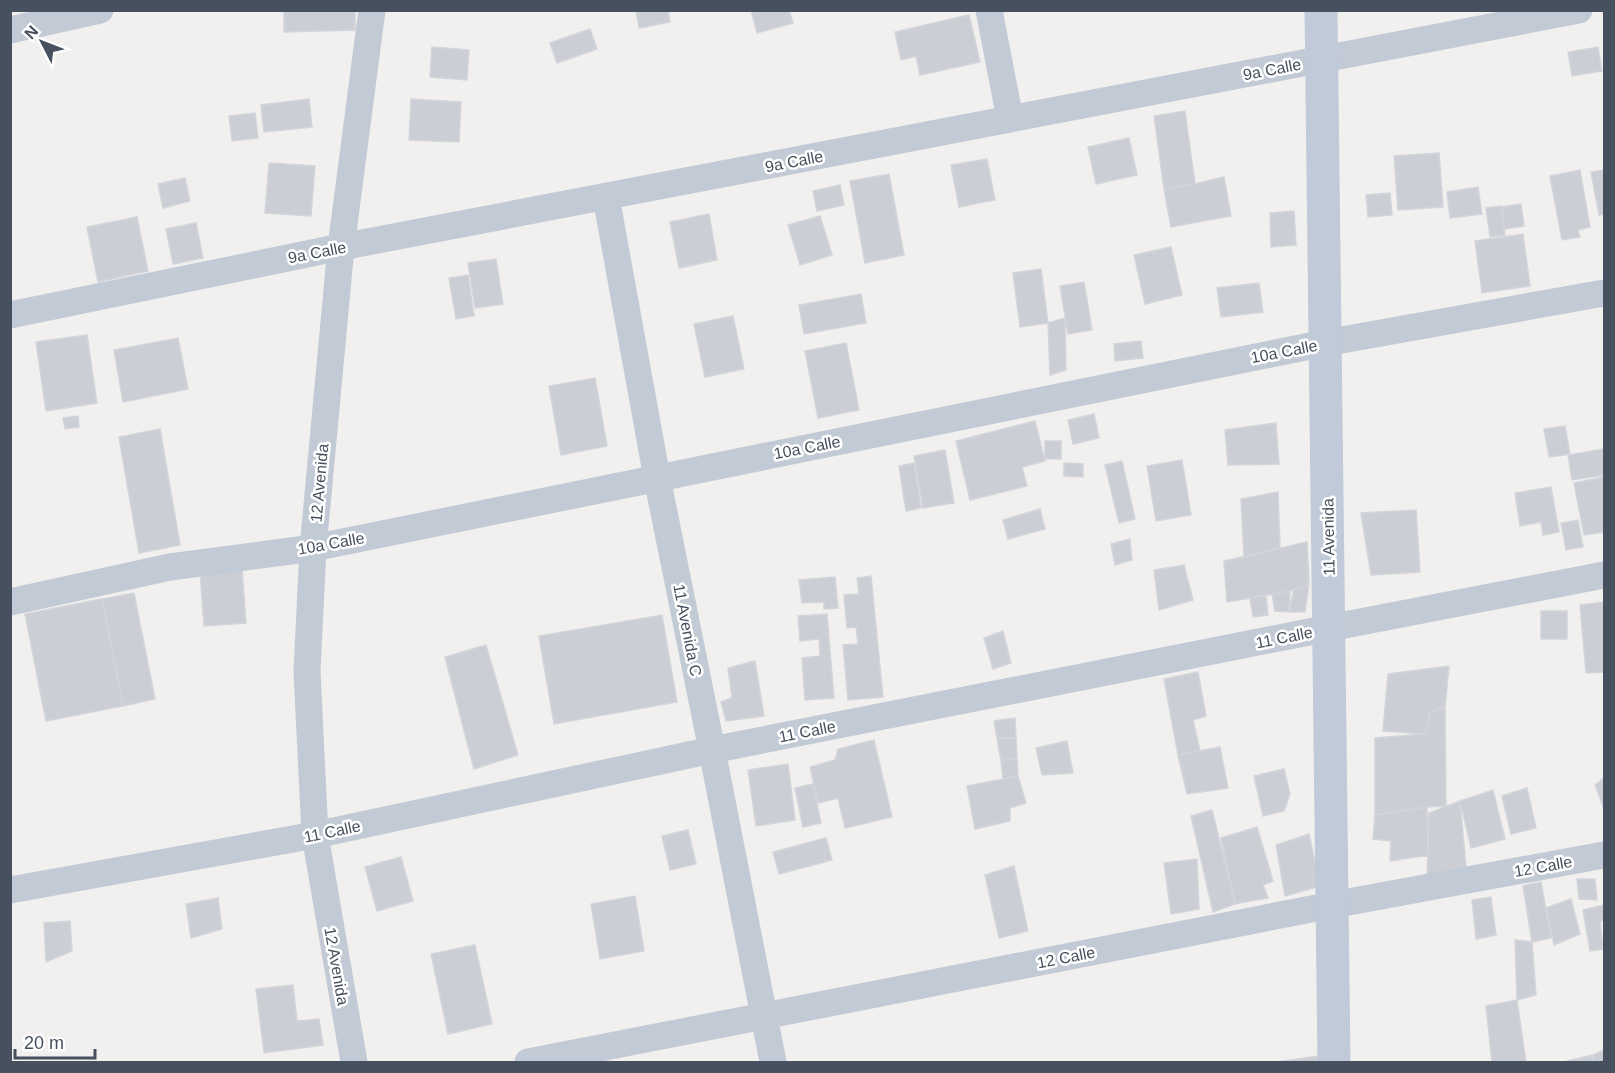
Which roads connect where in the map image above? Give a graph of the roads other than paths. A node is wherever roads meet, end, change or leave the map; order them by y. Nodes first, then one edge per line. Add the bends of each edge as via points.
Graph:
1 (100, 10) edge
2 (372, 10) edge
3 (989, 10) edge
4 (1321, 10) edge
5 (1579, 10) edge
6 (10, 30) edge
7 (1322, 59) junction
8 (1010, 119) junction
9 (606, 197) junction
10 (341, 248) junction
11 (1605, 293) edge
12 (10, 315) edge
13 (1325, 343) junction
14 (657, 478) junction
15 (312, 548) junction
16 (1605, 576) edge
17 (10, 602) edge
18 (1329, 628) junction
19 (712, 750) junction
20 (315, 836) junction
21 (1605, 855) edge
22 (10, 890) edge
23 (1332, 904) junction
24 (764, 1017) junction
25 (354, 1062) edge
26 (528, 1062) edge
27 (773, 1062) edge
28 (1334, 1062) edge

1 - 6 street
2 - 10 street, 12 Avenida
3 - 8 street
4 - 7 street, 11 Avenida
5 - 7 street, 9a Calle
7 - 8 street, 9a Calle
7 - 13 street, 11 Avenida
8 - 9 street, 9a Calle
9 - 10 street, 9a Calle
9 - 14 street, 11 Avenida C
10 - 12 street, 9a Calle
10 - 15 street, 12 Avenida
11 - 13 street, 10a Calle
13 - 14 street, 10a Calle
13 - 18 street, 11 Avenida
14 - 15 street, 10a Calle
14 - 19 street, 11 Avenida C
15 - 17 street, 10a Calle via 170,567
15 - 20 street, 12 Avenida via 307,671
16 - 18 street, 11 Calle
18 - 19 street, 11 Calle
18 - 23 street, 11 Avenida
19 - 20 street, 11 Calle
19 - 24 street, 11 Avenida C
20 - 22 street, 11 Calle
20 - 25 street, 12 Avenida
21 - 23 street, 12 Calle
23 - 24 street, 12 Calle
23 - 28 street, 11 Avenida
24 - 26 street, 12 Calle
24 - 27 street, 11 Avenida C

